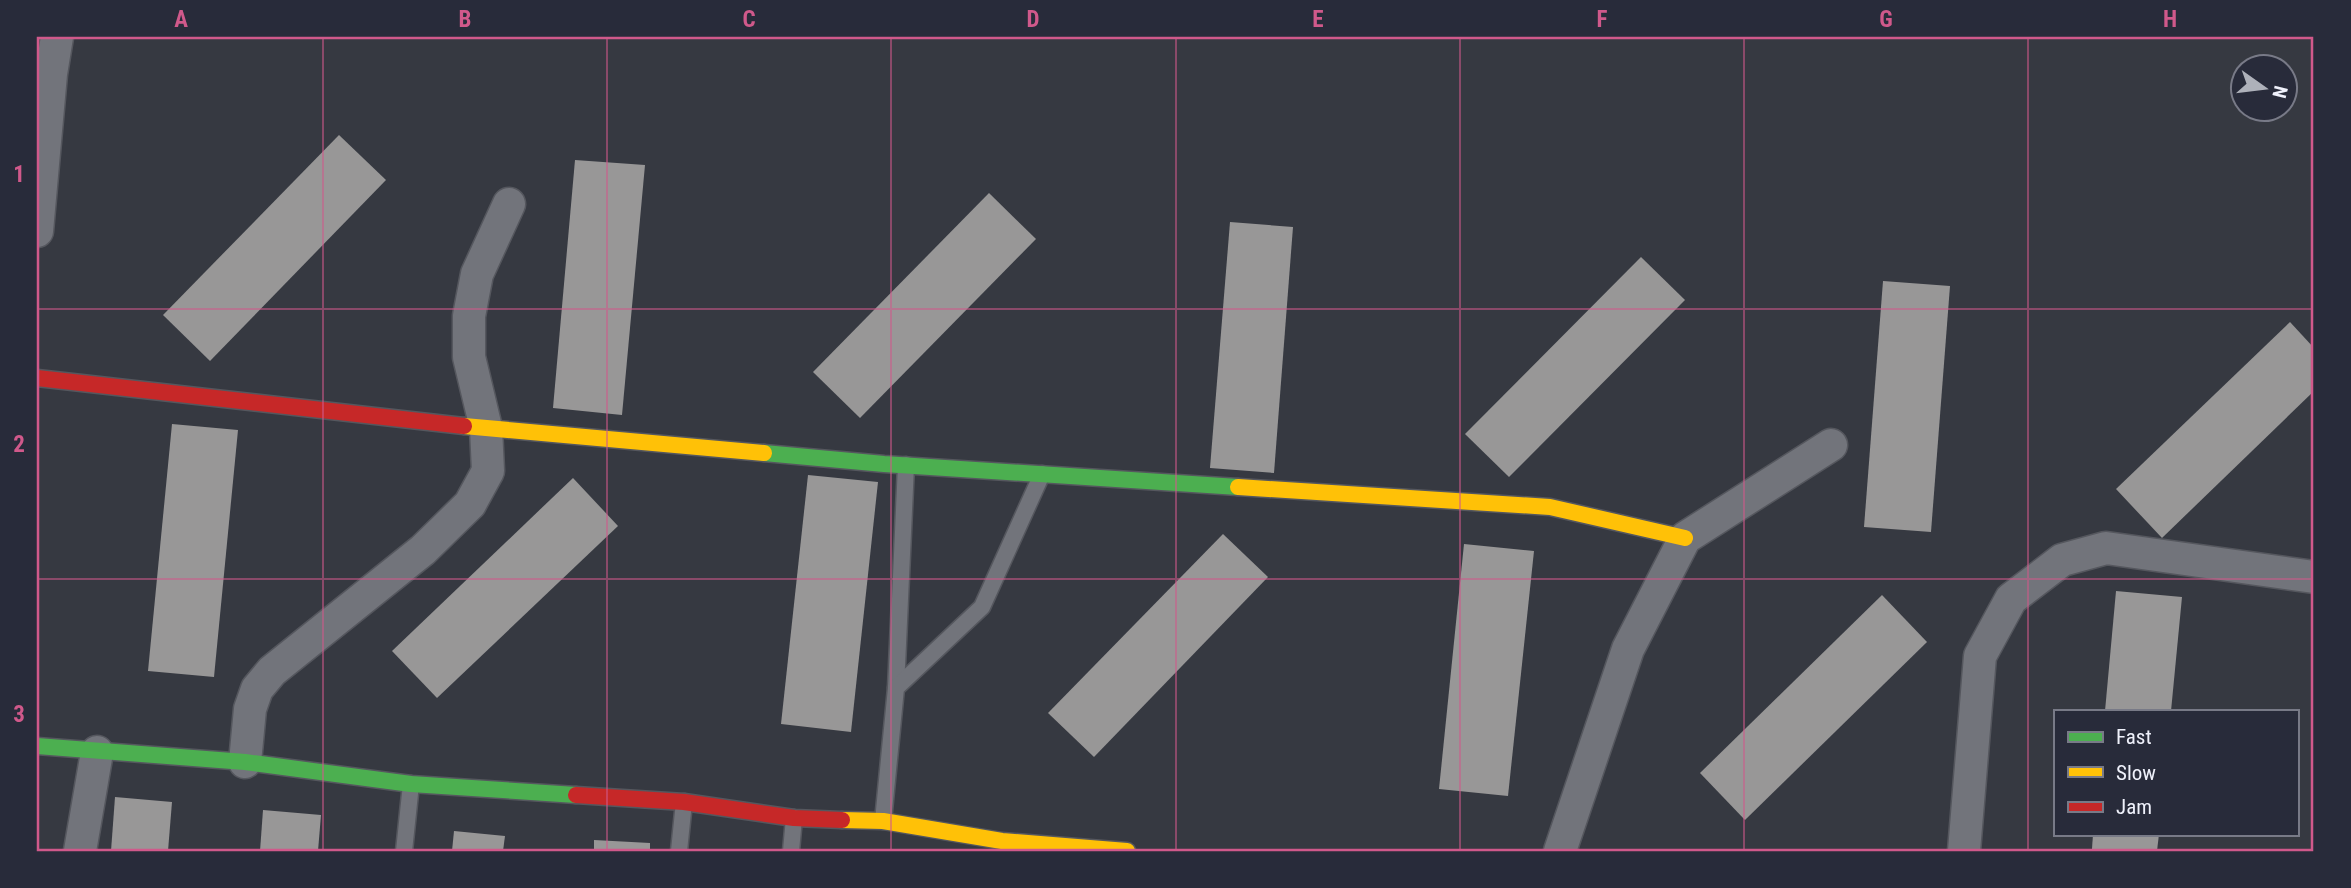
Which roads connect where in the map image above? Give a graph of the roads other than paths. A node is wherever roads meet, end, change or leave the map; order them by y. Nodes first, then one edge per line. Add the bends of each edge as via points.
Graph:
1 (57, 37) edge
2 (509, 204) dead end
3 (37, 231) edge
4 (37, 378) edge
5 (486, 428) junction
6 (1831, 445) dead end
7 (906, 465) junction
8 (1042, 474) junction
9 (1685, 538) junction
10 (2314, 577) edge
11 (896, 688) junction
12 (37, 746) edge
13 (97, 752) junction
14 (245, 762) junction
15 (411, 783) junction
16 (684, 802) junction
17 (794, 818) junction
18 (883, 821) junction
19 (1002, 846) edge
20 (80, 851) edge
21 (404, 851) edge
22 (679, 851) edge
23 (791, 851) edge
24 (1127, 851) edge
25 (1560, 851) edge
26 (1965, 851) edge

1 - 3 street
2 - 5 street via 477,274 469,316 469,357
4 - 5 street
5 - 7 street
5 - 14 street via 488,471 470,504 423,550 272,671 257,690 250,709
6 - 9 street
7 - 8 street
7 - 11 lane
8 - 9 street via 1550,507
8 - 11 lane via 982,607
9 - 25 street via 1628,649
10 - 26 street via 2106,548 2062,560 2011,599 1980,656
11 - 18 lane
12 - 13 street
13 - 14 street
13 - 20 street
14 - 15 street
15 - 16 street
15 - 21 lane
16 - 17 street
16 - 22 lane
17 - 18 street
17 - 23 lane
18 - 19 street
19 - 24 street

